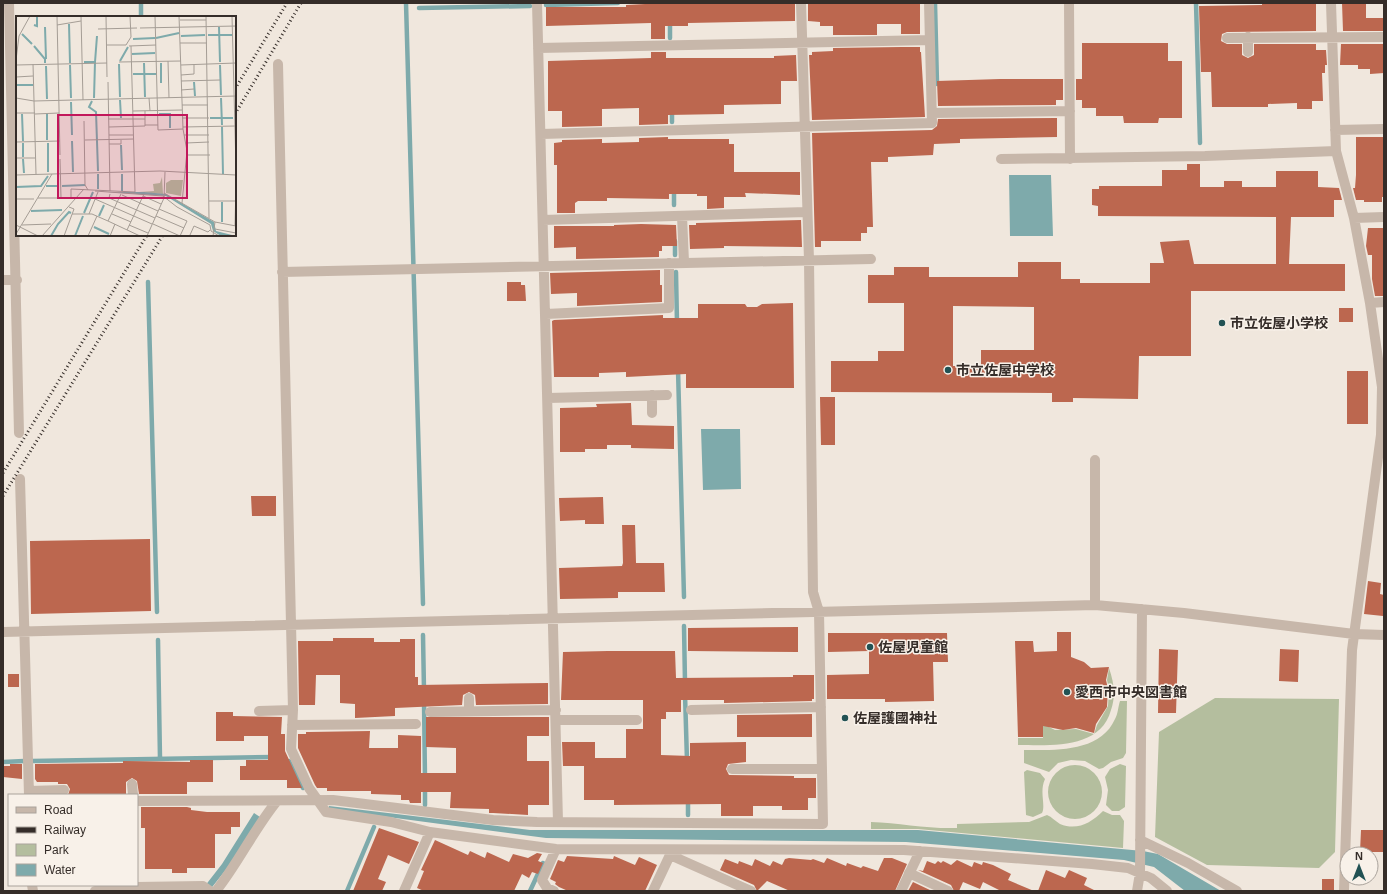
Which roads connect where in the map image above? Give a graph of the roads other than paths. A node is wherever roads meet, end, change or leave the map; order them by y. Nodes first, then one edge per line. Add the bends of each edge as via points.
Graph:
1 (9, 3) edge
2 (537, 3) edge
3 (801, 3) edge
4 (929, 3) edge
5 (1068, 3) edge
6 (1332, 3) edge
7 (1248, 37) junction
8 (1332, 37) junction
9 (1384, 37) edge
10 (1227, 38) dead end
11 (930, 40) junction
12 (802, 44) junction
13 (538, 48) junction
14 (1248, 52) dead end
15 (278, 64) dead end
16 (1070, 110) junction
17 (932, 113) junction
18 (805, 126) junction
19 (1384, 129) edge
20 (1335, 130) junction
21 (541, 134) junction
22 (1336, 151) junction
23 (1001, 159) dead end
24 (1070, 159) junction
25 (808, 212) junction
26 (682, 216) junction
27 (1384, 217) edge
28 (1354, 218) junction
29 (543, 220) junction
30 (871, 259) dead end
31 (809, 260) junction
32 (684, 262) junction
33 (669, 263) junction
34 (544, 265) junction
35 (282, 272) junction
36 (3, 280) edge
37 (16, 280) junction
38 (1384, 302) edge
39 (1370, 303) junction
40 (546, 314) junction
41 (1383, 387) edge
42 (652, 395) junction
43 (667, 395) dead end
44 (548, 398) junction
45 (652, 413) dead end
46 (19, 432) dead end
47 (1382, 435) edge
48 (1095, 460) dead end
49 (20, 479) dead end
50 (1095, 606) junction
51 (1142, 609) junction
52 (819, 612) junction
53 (553, 618) junction
54 (291, 624) junction
55 (25, 631) junction
56 (3, 632) edge
57 (1354, 634) junction
58 (1384, 635) edge
59 (469, 698) dead end
60 (821, 707) junction
61 (293, 710) junction
62 (691, 710) dead end
63 (259, 711) dead end
64 (469, 711) junction
65 (430, 712) dead end
66 (556, 715) junction
67 (637, 720) dead end
68 (416, 724) dead end
69 (292, 725) junction
70 (732, 769) dead end
71 (822, 769) junction
72 (132, 784) dead end
73 (64, 790) dead end
74 (29, 793) edge
75 (133, 794) edge
76 (318, 800) junction
77 (277, 801) junction
78 (138, 802) edge
79 (558, 822) junction
80 (430, 832) junction
81 (1140, 844) junction
82 (556, 849) junction
83 (920, 851) junction
84 (670, 853) junction
85 (1140, 868) junction
86 (909, 873) junction
87 (137, 886) edge
88 (207, 888) edge
89 (95, 891) edge
90 (216, 891) edge
91 (404, 891) edge
92 (554, 891) edge
93 (653, 891) edge
94 (751, 891) edge
95 (901, 891) edge
96 (948, 891) edge
97 (1137, 891) edge
98 (1167, 891) edge
99 (1237, 891) edge
100 (1344, 891) edge

1 - 37 street
2 - 13 street
3 - 12 street
4 - 11 street
5 - 16 street
6 - 8 street
7 - 8 street
7 - 10 street
7 - 14 street
8 - 9 street
8 - 20 street
11 - 12 street
11 - 17 street
12 - 13 street
12 - 18 street
13 - 21 street
15 - 35 street
16 - 17 street
16 - 24 street
17 - 18 street via 932,123
18 - 21 street
18 - 25 street
19 - 20 street
20 - 22 street
21 - 29 street
22 - 24 street
22 - 28 street
23 - 24 street
25 - 26 street
25 - 31 street
26 - 29 street
26 - 32 street
27 - 28 street
28 - 39 street
29 - 34 street
30 - 31 street
31 - 32 street
31 - 52 street via 813,592
32 - 33 street
33 - 34 street
33 - 40 street via 669,308
34 - 35 street
34 - 40 street
35 - 54 street
36 - 37 street
37 - 46 street
38 - 39 street
39 - 41 street
40 - 44 street
41 - 47 street
42 - 43 street
42 - 44 street
42 - 45 street
44 - 53 street
47 - 57 street
48 - 50 street
49 - 55 street
50 - 51 street
50 - 52 street
51 - 57 street
51 - 81 street
52 - 53 street
52 - 60 street
53 - 54 street
53 - 66 street
54 - 55 street
54 - 61 street
55 - 56 street
55 - 74 street
57 - 58 street
57 - 100 street
59 - 64 street
60 - 62 street
60 - 71 street
61 - 63 street
61 - 69 street
64 - 65 street
64 - 66 street
66 - 67 street
66 - 79 street
68 - 69 street
69 - 76 street via 291,749 308,788
70 - 71 street
71 - 79 street via 822,824
72 - 75 street
73 - 74 street
76 - 77 street
76 - 79 street via 493,820
76 - 80 street via 326,812 391,822
77 - 78 street
77 - 90 street via 268,811 232,871
80 - 82 street
80 - 91 street
81 - 85 street
81 - 99 street via 1188,863
82 - 84 street
82 - 92 street via 542,880 547,888
83 - 84 street via 839,849
83 - 85 street
83 - 86 street
84 - 93 street
84 - 94 street
85 - 97 street
85 - 98 street
86 - 95 street
86 - 96 street
87 - 88 street
87 - 89 street via 128,890

